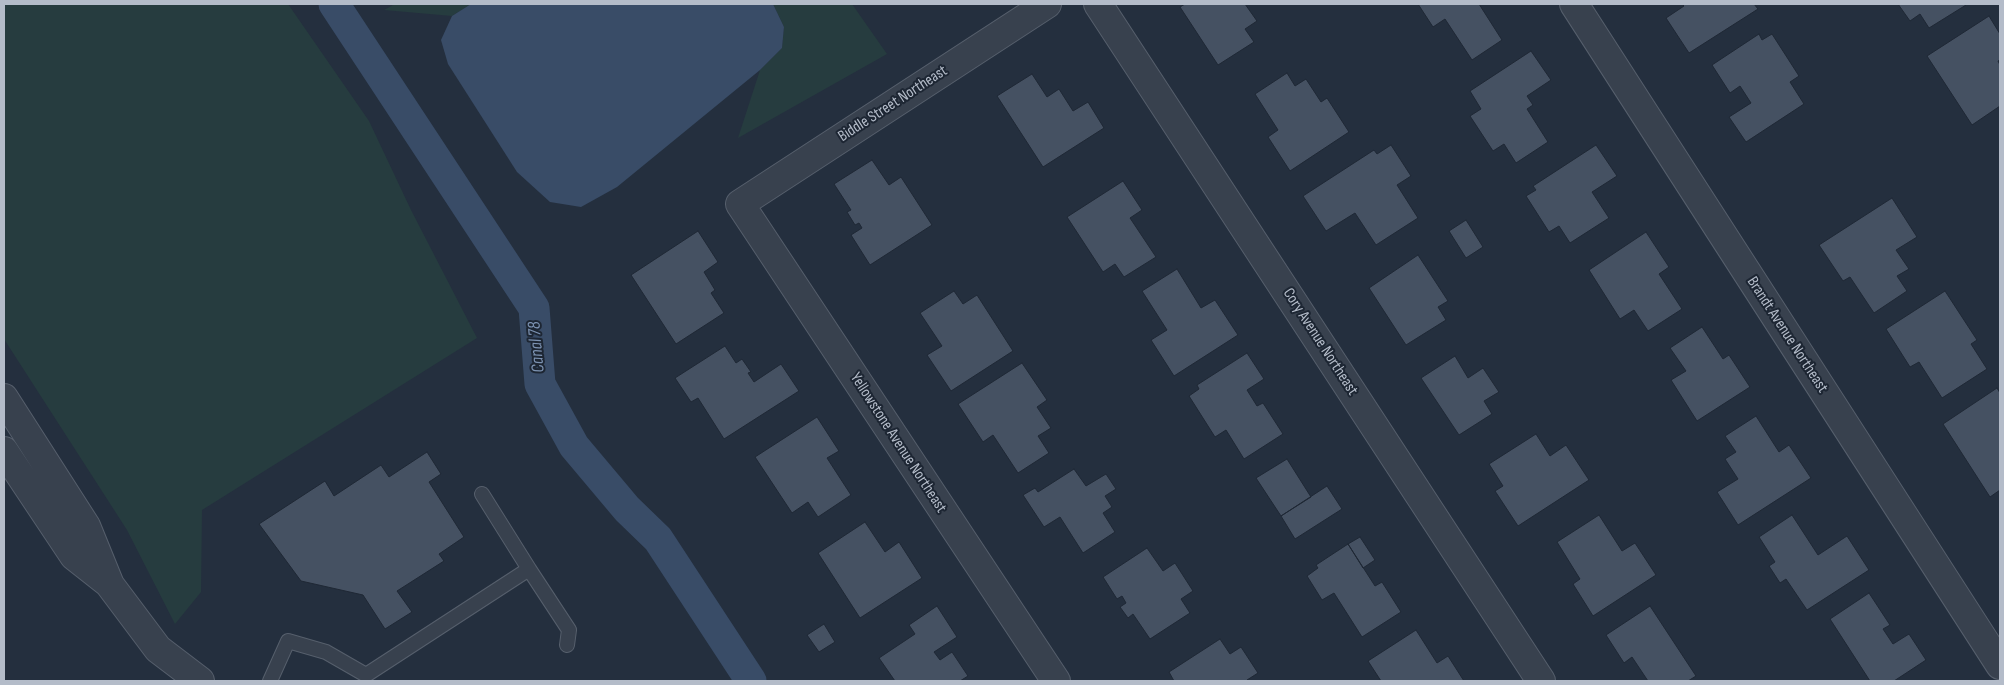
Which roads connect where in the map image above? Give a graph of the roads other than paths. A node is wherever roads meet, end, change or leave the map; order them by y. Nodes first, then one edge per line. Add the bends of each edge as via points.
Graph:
1 (1047, 4) edge
2 (1098, 4) edge
3 (1574, 4) edge
4 (740, 204) joint
5 (4, 398) edge
6 (4, 450) edge
7 (482, 494) dead end
8 (529, 569) junction
9 (110, 585) junction
10 (568, 645) dead end
11 (2000, 665) edge
12 (200, 681) edge
13 (270, 681) edge
14 (1056, 681) edge
15 (1541, 681) edge

1 - 4 street, Biddle Street Northeast
2 - 15 street, Cory Avenue Northeast
3 - 11 street, Brandt Avenue Northeast
4 - 14 street, Yellowstone Avenue Northeast
5 - 9 street via 86,526
6 - 9 street via 74,556
7 - 8 lane
8 - 10 lane via 569,630
8 - 13 lane via 366,675 326,652 288,641
9 - 12 street via 158,649

